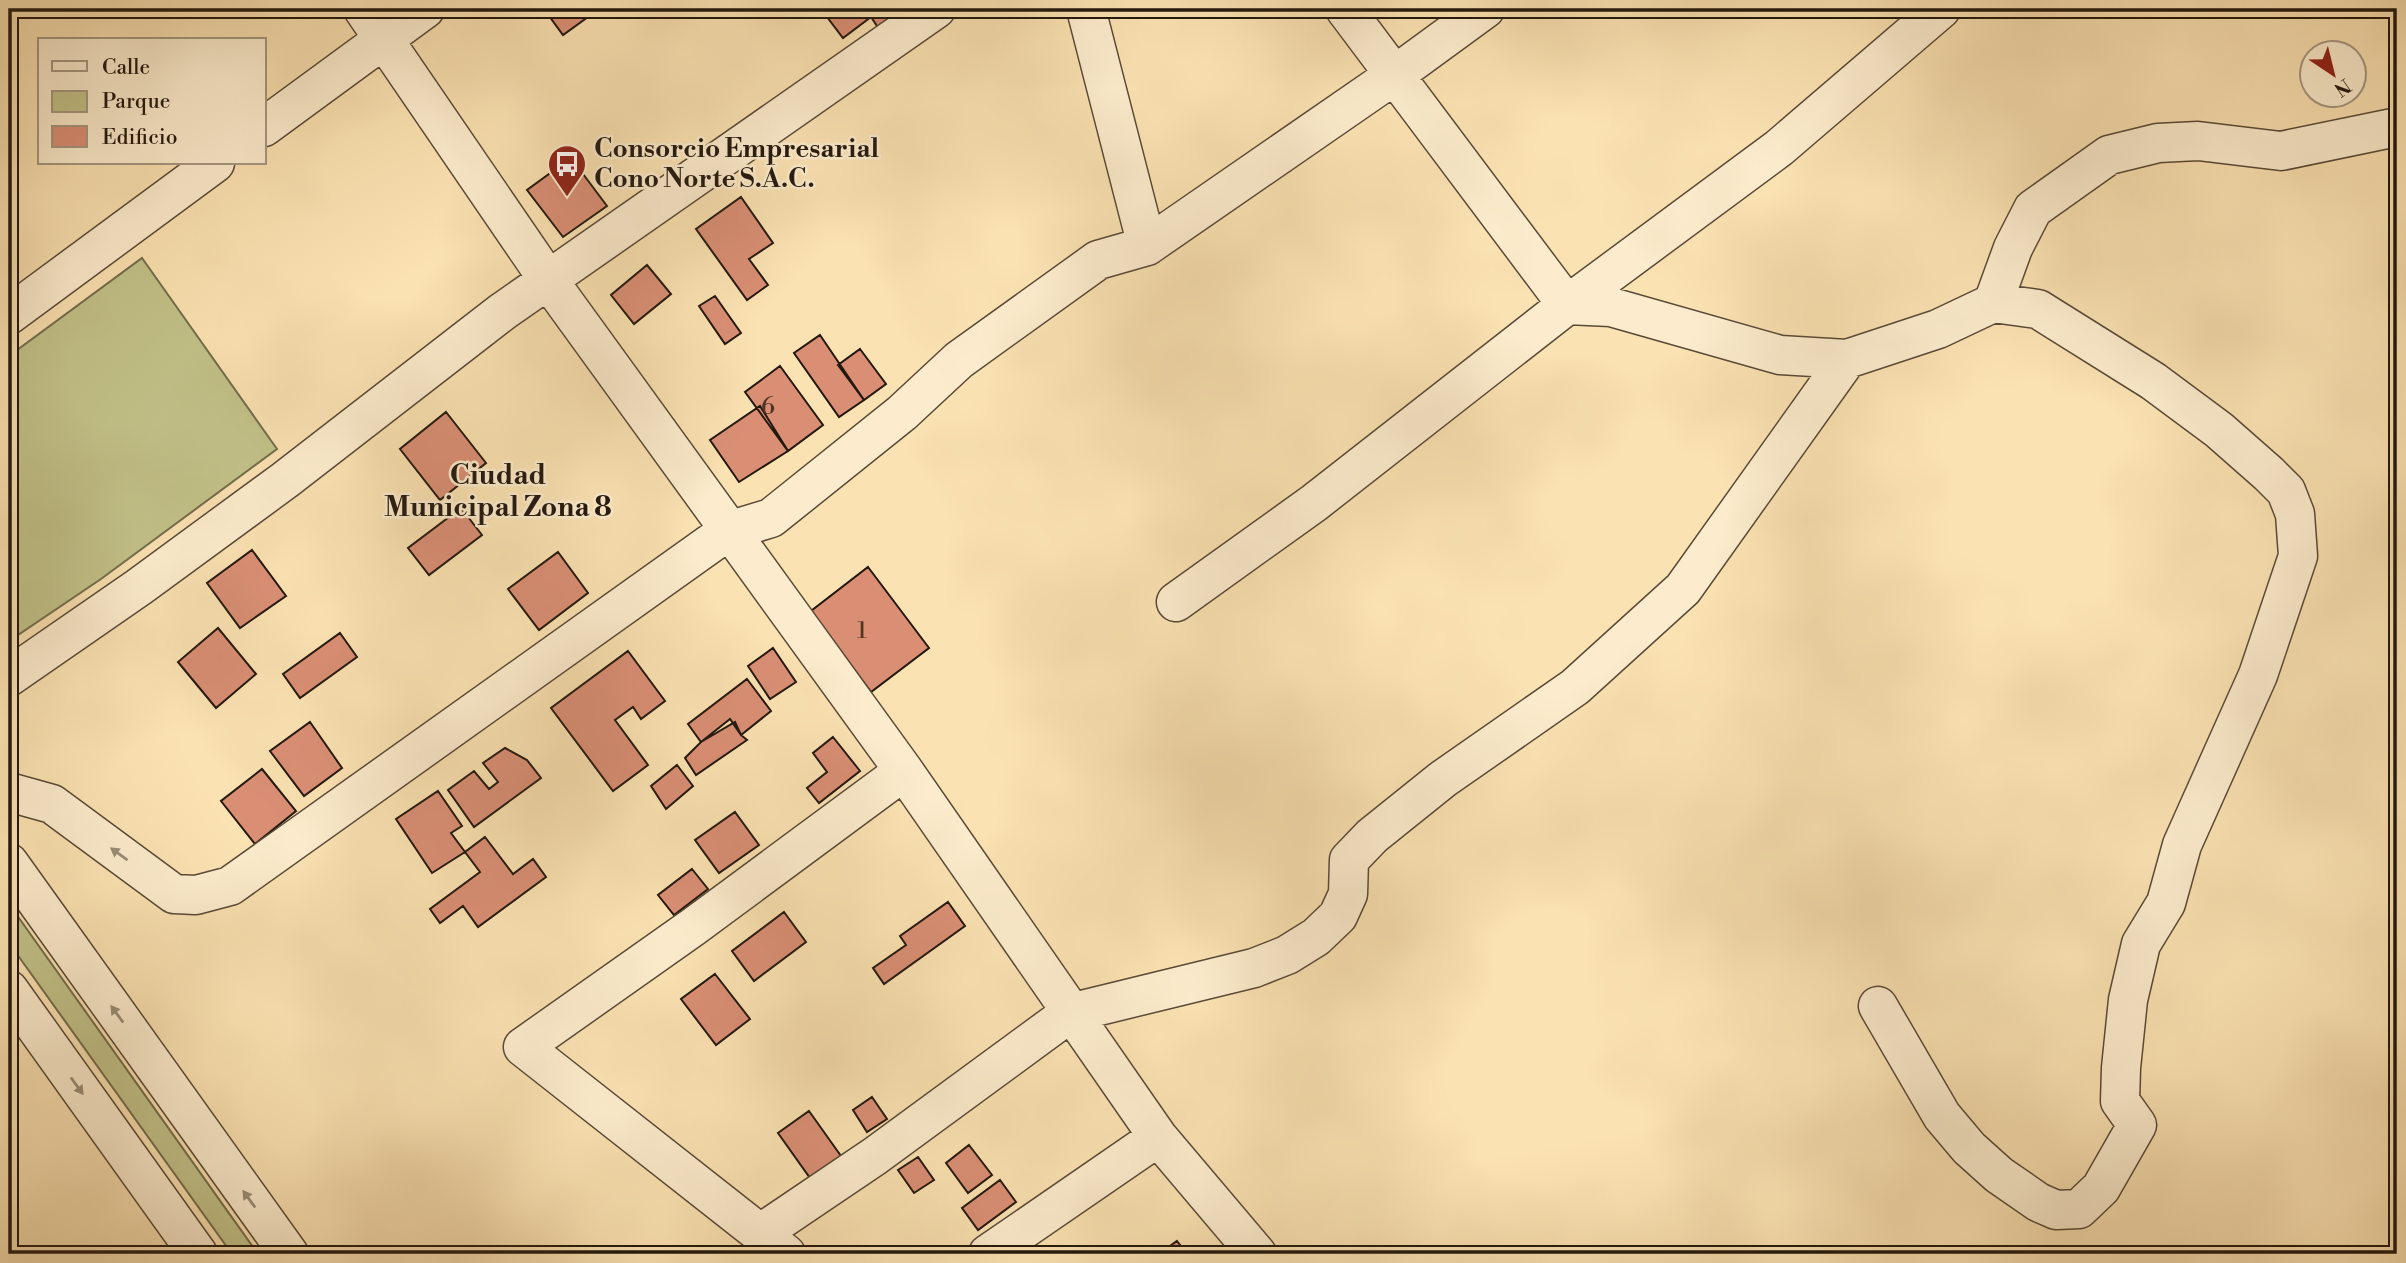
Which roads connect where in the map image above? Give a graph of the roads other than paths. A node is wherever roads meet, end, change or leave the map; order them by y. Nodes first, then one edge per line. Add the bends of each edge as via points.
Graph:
1 (425, 9) edge
2 (936, 9) edge
3 (1086, 9) edge
4 (1345, 9) edge
5 (1485, 9) edge
6 (1941, 9) edge
7 (373, 23) edge
8 (1396, 74) junction
9 (266, 125) edge
10 (2397, 127) edge
11 (214, 164) edge
12 (1147, 246) junction
13 (549, 281) junction
14 (1993, 303) junction
15 (1567, 305) junction
16 (9, 315) edge
17 (1847, 359) junction
18 (728, 531) junction
19 (1176, 602) dead end
20 (9, 677) edge
21 (904, 771) junction
22 (9, 792) edge
23 (9, 863) edge
24 (9, 990) edge
25 (1878, 1006) dead end
26 (1070, 1013) junction
27 (1158, 1137) junction
28 (773, 1243) edge
29 (198, 1254) edge
30 (289, 1254) edge
31 (988, 1254) edge
32 (1257, 1254) edge

1 - 7 street
2 - 13 street
3 - 12 street
4 - 8 street
5 - 8 street
6 - 15 street via 1779,148
7 - 9 street
7 - 13 street
8 - 12 street
8 - 15 street
10 - 14 street via 2281,151 2198,141 2158,143 2109,155 2032,209
11 - 16 street
12 - 18 street via 1098,260 959,360 902,413 771,518
13 - 18 street
13 - 20 street via 235,517
14 - 17 street via 1938,330
14 - 25 street via 2038,309 2153,381 2219,430 2286,491 2295,514 2298,556 2258,675 2182,845 2166,904 2141,944 2128,1000 2120,1101 2137,1125 2101,1188 2079,1209 2056,1210 1999,1175 1942,1116
15 - 17 street via 1611,307 1780,355
15 - 19 street via 1314,503
17 - 26 street via 1683,589 1575,687 1443,779 1372,836 1349,860 1348,894 1338,916 1316,937 1254,968
18 - 21 street
18 -> 22 street via 230,886 197,895 174,894 52,804
21 - 26 street
21 - 28 street via 523,1046
30 -> 23 street
24 -> 29 street
26 - 27 street
26 - 28 street via 875,1156
27 - 31 street
27 - 32 street

